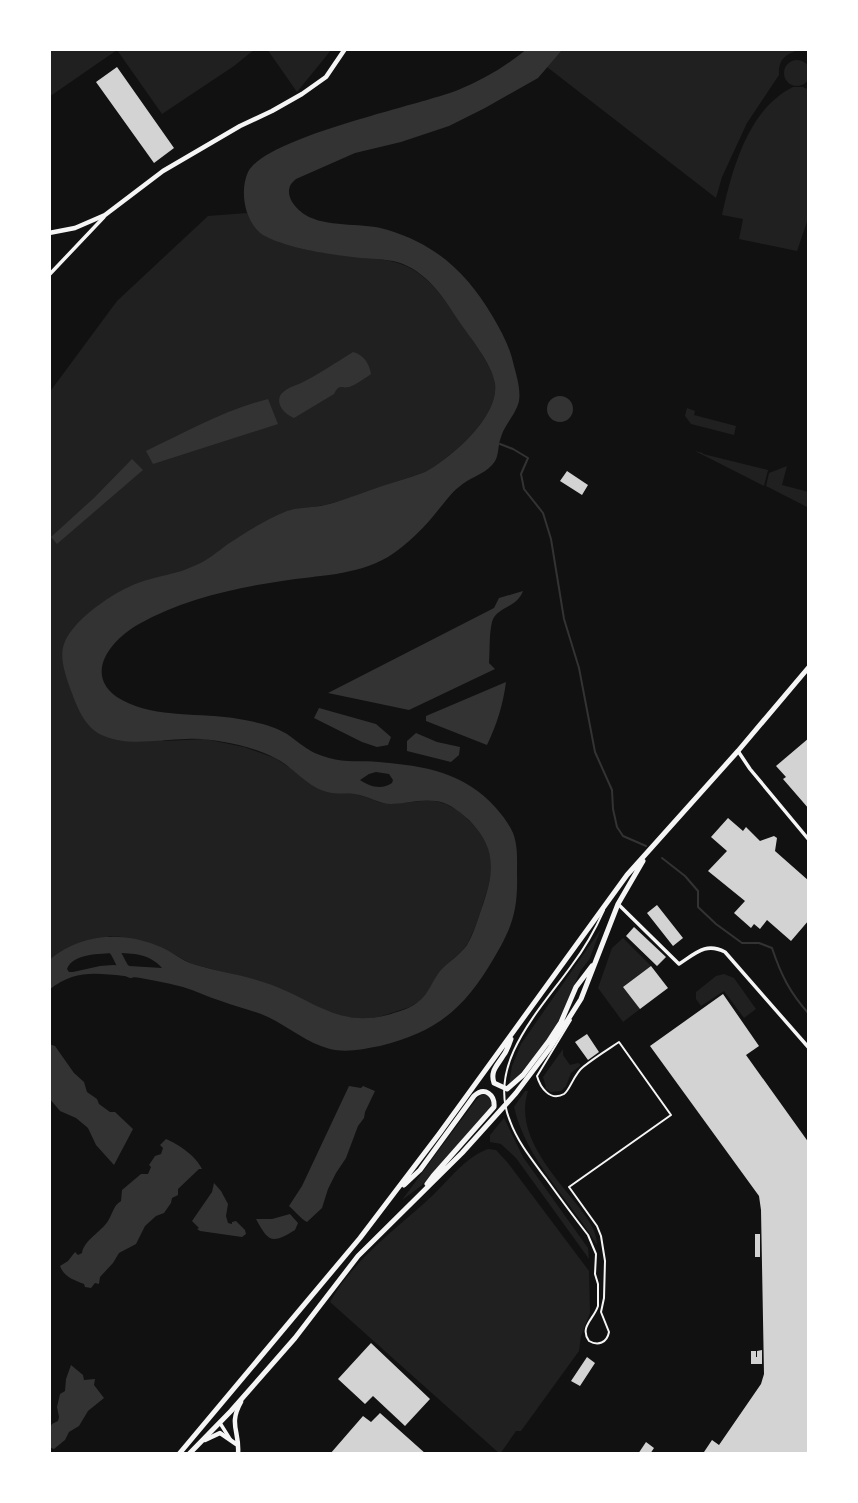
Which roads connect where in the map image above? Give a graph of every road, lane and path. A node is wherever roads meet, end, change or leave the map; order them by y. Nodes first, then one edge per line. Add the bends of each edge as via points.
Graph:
1 (345, 49) edge
2 (105, 215) junction
3 (49, 233) edge
4 (49, 275) edge
5 (809, 667) edge
6 (738, 751) junction
7 (809, 839) edge
8 (649, 852) junction
9 (611, 897) junction
10 (618, 904) junction
11 (596, 962) junction
12 (580, 999) junction
13 (514, 1030) junction
14 (809, 1048) edge
15 (422, 1193) junction
16 (392, 1196) junction
17 (244, 1396) junction
18 (225, 1418) junction
19 (220, 1423) junction
20 (234, 1426) junction
21 (230, 1439) junction
22 (237, 1444) junction
23 (198, 1445) junction
24 (179, 1454) edge
25 (189, 1454) edge
26 (238, 1454) edge

1 - 2 street via 330,73 314,87 163,171
2 - 3 street
2 - 4 street
5 - 6 main road
6 - 7 street
6 - 8 main road
8 - 9 main road
8 - 10 main road
9 - 12 lane via 593,934 516,1045 504,1095 509,1120 527,1153 593,1245 598,1298 585,1335 600,1343 610,1332 601,1312 605,1261 601,1236 569,1188 671,1115 620,1042 583,1067 564,1094 546,1093 537,1076
9 - 13 main road
10 - 11 main road
10 - 14 street via 680,964 709,948 725,952
11 - 12 main road
11 - 13 main road via 576,987 542,1051 506,1089 494,1083 492,1076
12 - 15 main road via 504,1108
13 - 16 main road
15 - 16 main road via 494,1107 486,1091 474,1096 420,1170
15 - 17 main road via 358,1256
16 - 24 main road
17 - 18 main road
17 - 20 street
18 - 19 main road
18 - 20 street
19 - 21 street
19 - 23 main road
20 - 22 street
21 - 22 street
21 - 23 street via 220,1433
22 - 26 street
23 - 25 main road

